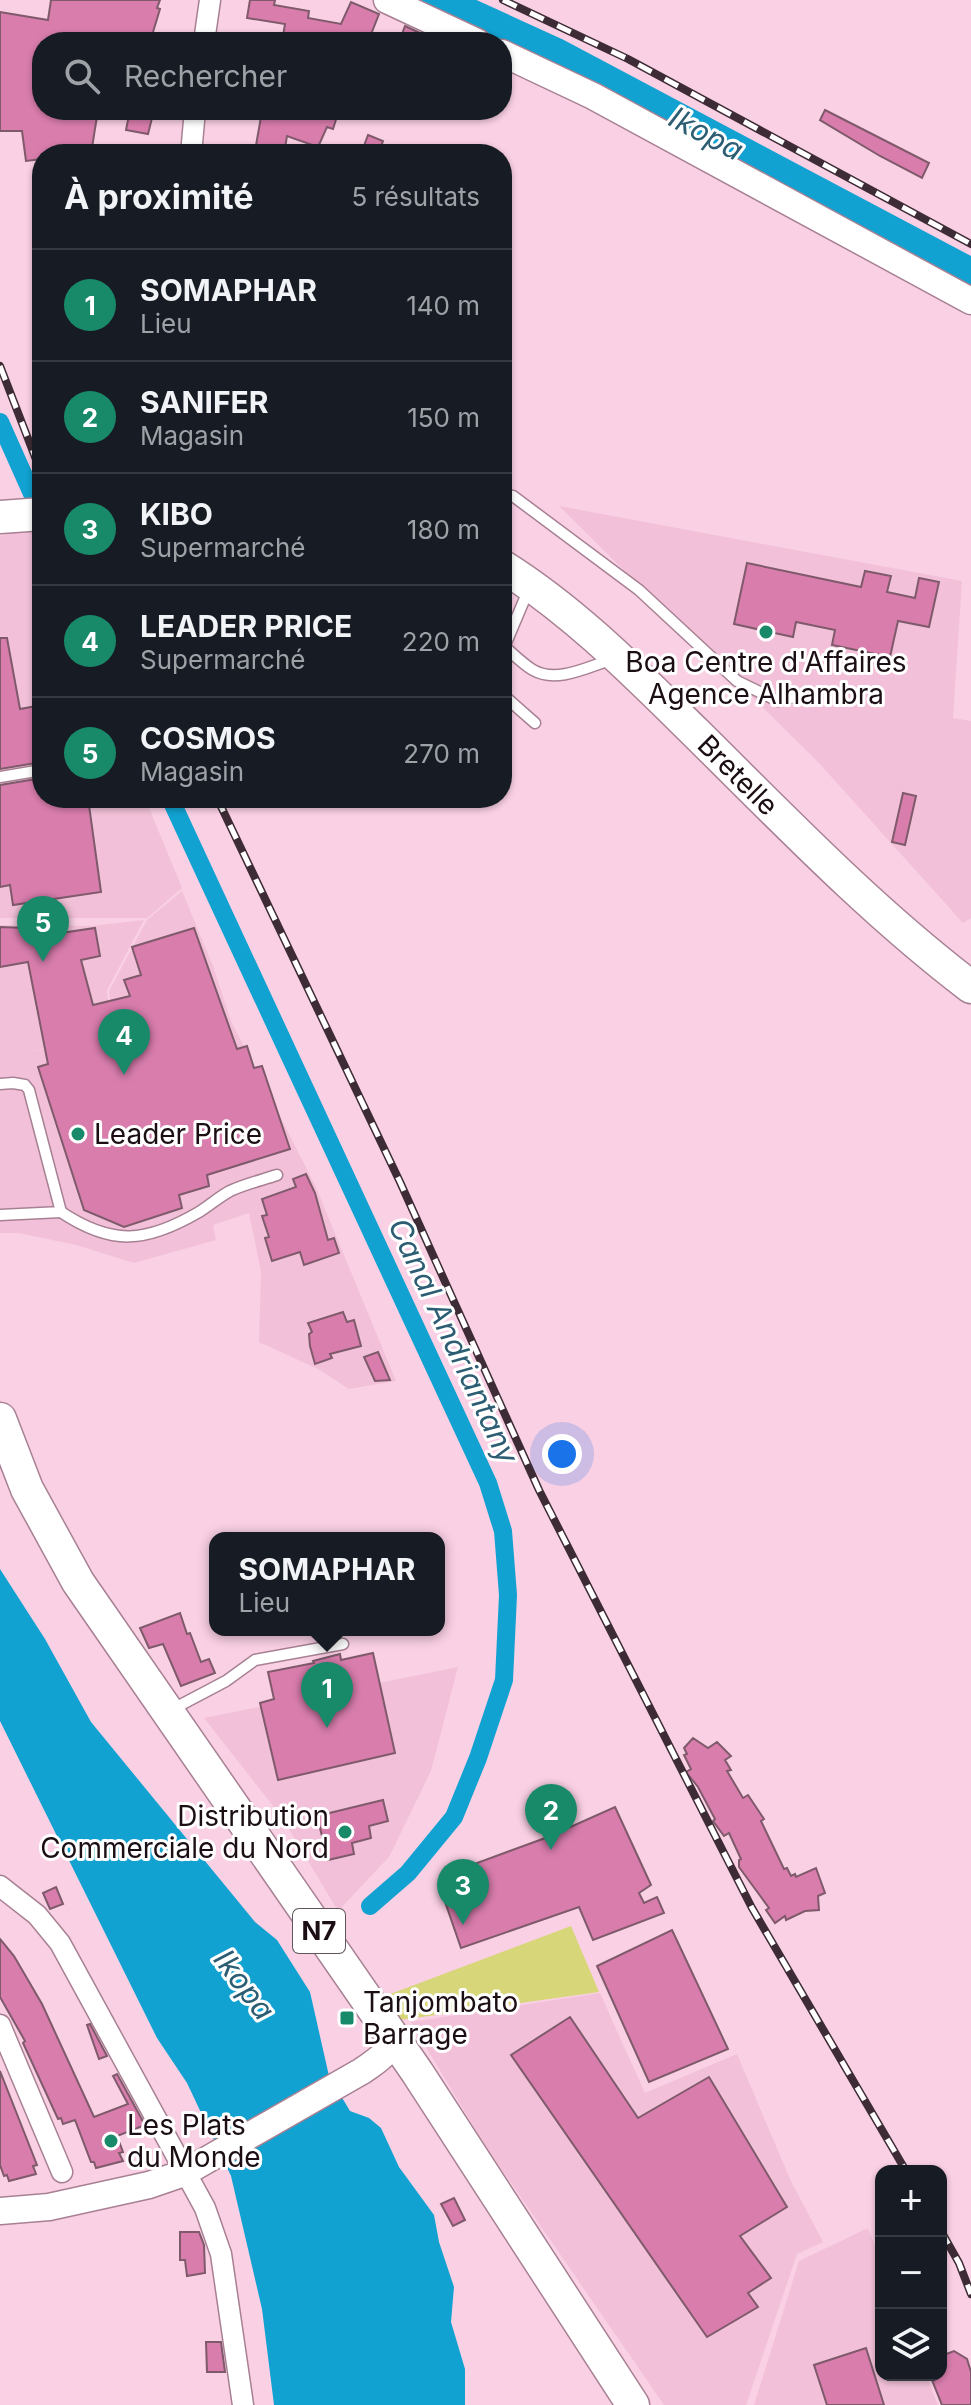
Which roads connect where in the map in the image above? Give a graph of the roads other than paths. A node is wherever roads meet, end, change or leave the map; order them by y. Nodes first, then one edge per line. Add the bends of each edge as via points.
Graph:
1 (210, 0) edge
2 (387, 0) edge
3 (205, 32) edge
4 (456, 32) edge
5 (512, 58) edge
6 (194, 120) edge
7 (192, 144) edge
8 (971, 301) edge
9 (512, 496) edge
10 (32, 515) edge
11 (0, 517) edge
12 (512, 573) edge
13 (531, 585) junction
14 (512, 628) edge
15 (512, 655) edge
16 (618, 657) junction
17 (791, 698) dead end
18 (512, 703) edge
19 (535, 723) dead end
20 (32, 772) edge
21 (0, 777) edge
22 (971, 987) edge
23 (0, 1084) edge
24 (277, 1175) dead end
25 (61, 1212) junction
26 (0, 1215) edge
27 (0, 1419) edge
28 (6, 1453) edge
29 (343, 1644) dead end
30 (161, 1716) junction
31 (0, 1886) edge
32 (0, 2025) edge
33 (379, 2052) junction
34 (192, 2169) junction
35 (62, 2172) dead end
36 (0, 2211) edge
37 (243, 2405) edge
38 (617, 2405) edge
39 (633, 2405) edge

1 - 3 street
2 - 4 street
5 - 8 street via 593,96
6 - 7 street
9 - 17 lane via 639,590 737,681 778,701
10 - 11 main road
12 - 13 main road, Bretelle
13 - 14 lane
13 - 16 main road, Bretelle
15 - 16 lane via 546,675 563,675
16 - 22 main road, Bretelle via 813,850
18 - 19 lane
20 - 21 lane
23 - 25 lane via 25,1085 29,1090
24 - 25 lane via 233,1190 169,1227 137,1236 96,1233
25 - 26 lane
27 - 28 main road
28 - 30 main road, N7 via 48,1533
28 - 30 main road, N7 via 37,1536 107,1651
29 - 30 lane via 255,1660
30 - 33 main road, N7
31 - 34 street via 37,1915 60,1943
32 - 35 street
33 - 34 street
33 - 38 main road, N7
33 - 39 main road, N7
34 - 36 street via 149,2185 49,2207
34 - 37 street via 221,2254

